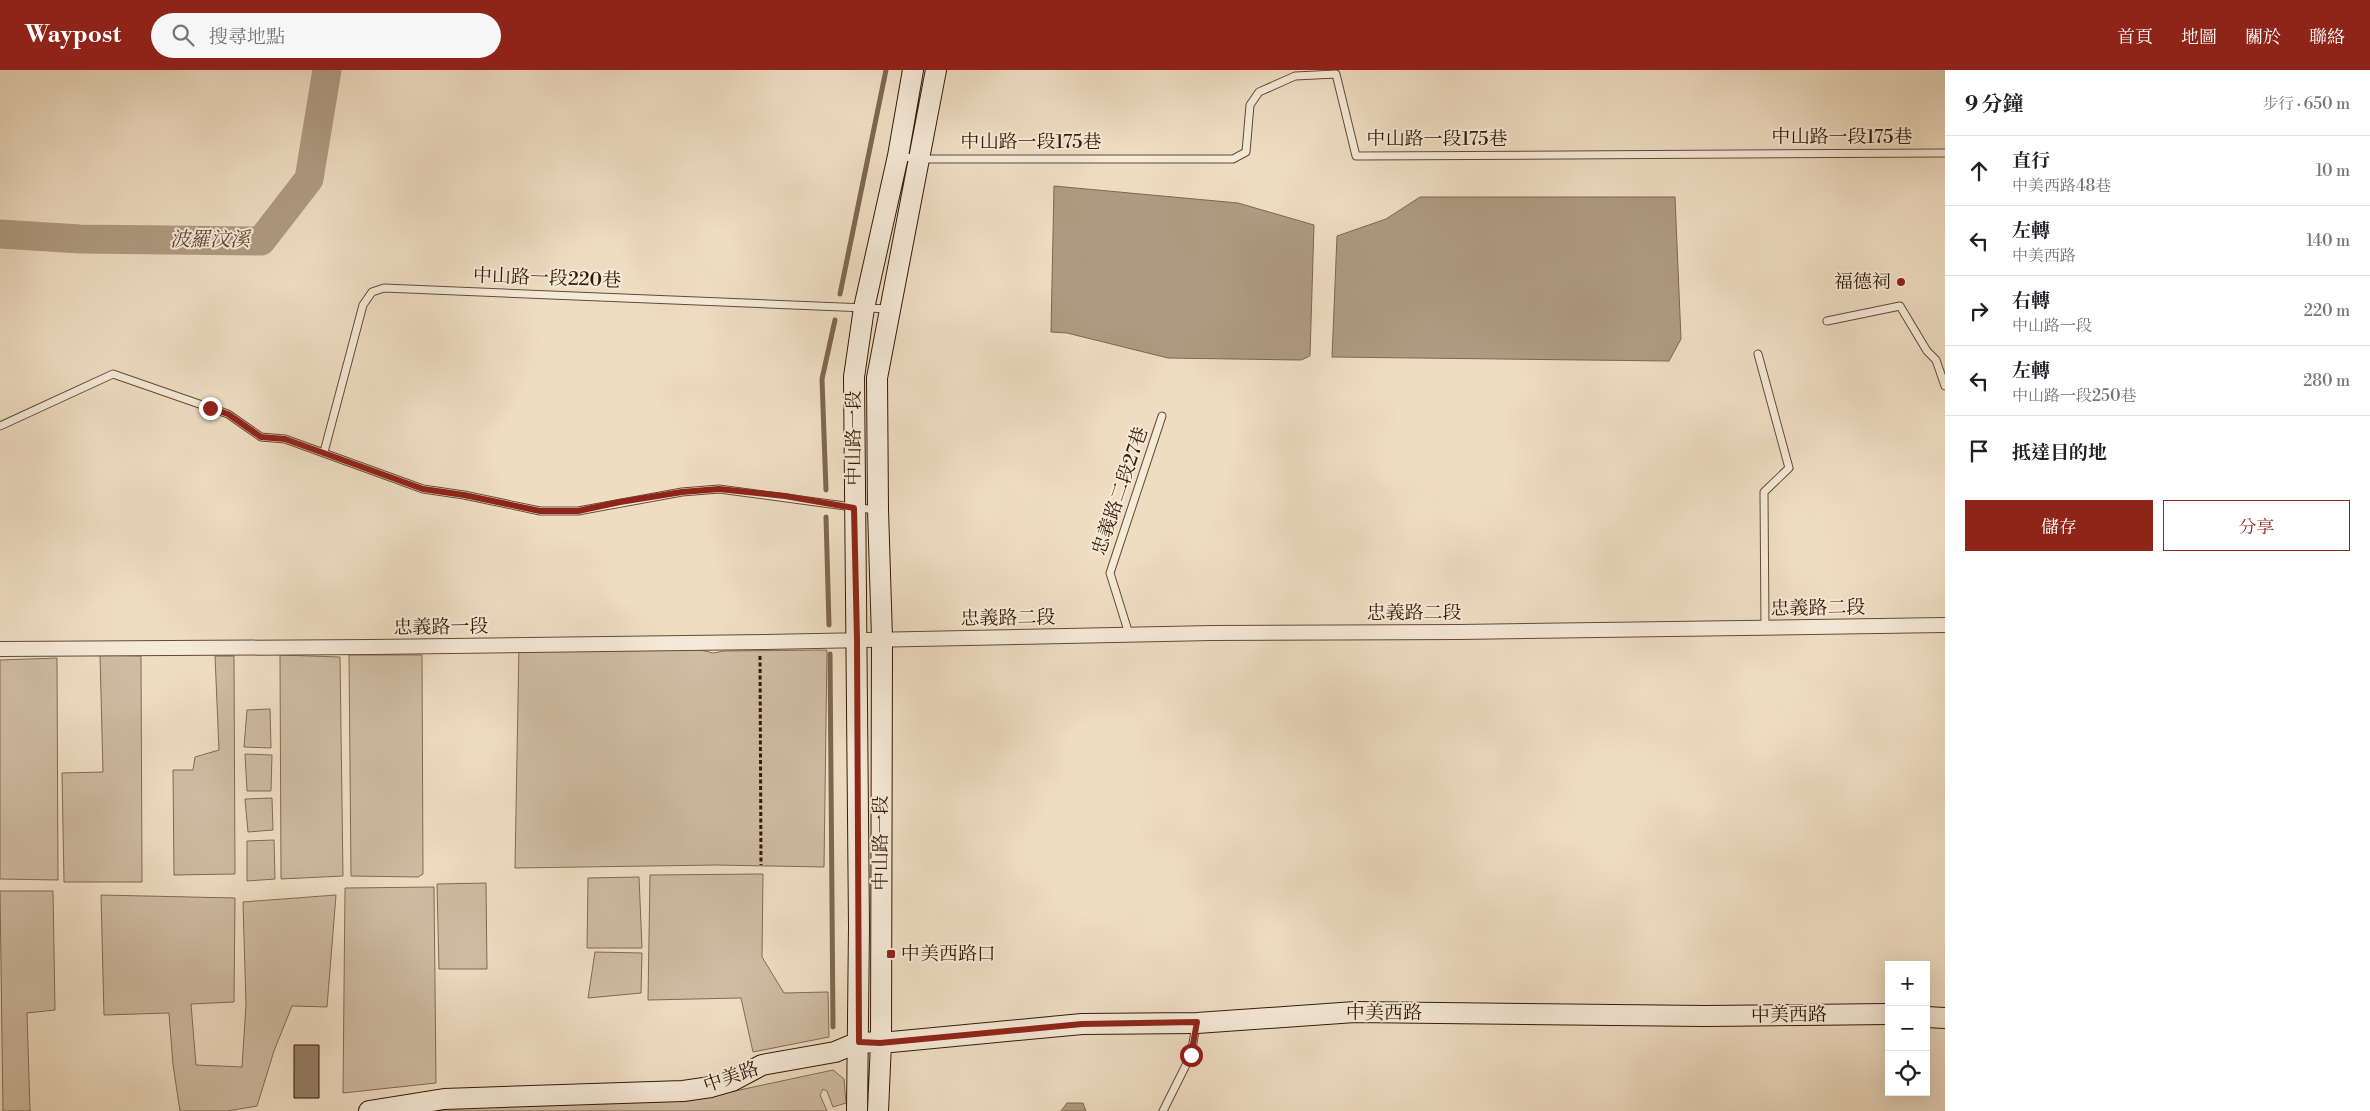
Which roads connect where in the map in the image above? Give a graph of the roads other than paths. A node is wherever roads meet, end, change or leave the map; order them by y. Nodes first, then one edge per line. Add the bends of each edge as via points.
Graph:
1 (913, 70) edge
2 (936, 70) edge
3 (1945, 153) edge
4 (898, 156) junction
5 (919, 158) junction
6 (864, 308) junction
7 (890, 309) junction
8 (1827, 320) dead end
9 (1758, 354) dead end
10 (1945, 386) edge
11 (1162, 416) dead end
12 (0, 426) edge
13 (324, 452) junction
14 (854, 508) junction
15 (878, 510) junction
16 (1945, 625) edge
17 (1765, 628) junction
18 (1129, 634) junction
19 (882, 638) junction
20 (857, 639) junction
21 (0, 649) edge
22 (1885, 1014) edge
23 (1930, 1017) edge
24 (1945, 1018) edge
25 (1197, 1022) junction
26 (859, 1042) junction
27 (880, 1043) junction
28 (369, 1111) edge
29 (857, 1111) edge
30 (878, 1111) edge
31 (1163, 1111) edge

1 - 4 street, 中山路一段
2 - 5 street, 中山路一段
3 - 5 lane, 中山路一段175巷 via 1356,156 1336,74 1295,76 1259,92 1250,105 1246,152 1234,158
4 - 5 lane, 中山路一段175巷
4 - 6 street, 中山路一段
5 - 7 street, 中山路一段
6 - 7 lane, 中山路一段220巷
6 - 13 lane, 中山路一段220巷 via 384,288 372,292 362,305
6 - 14 street, 中山路一段 via 854,377
7 - 15 street, 中山路一段 via 877,378
8 - 10 lane via 1900,306 1936,360
9 - 17 lane via 1789,468 1764,492
11 - 18 lane, 忠義路二段27巷 via 1110,573
12 - 13 lane via 113,374 228,414 261,437 285,439
13 - 14 lane via 423,489 540,511 578,511 656,496 719,489
14 - 15 lane
14 - 20 street, 中山路一段
15 - 19 street, 中山路一段
16 - 17 street, 忠義路二段
17 - 18 street, 忠義路二段
18 - 19 street, 忠義路二段
19 - 20 street, 忠義路一段
19 - 27 street, 中山路一段
20 - 21 street, 忠義路一段
20 - 26 street, 中山路一段
22 - 25 street, 中美西路 via 1704,1016 1355,1012
23 - 24 street
25 - 27 street, 中美西路 via 1082,1024
25 - 31 lane via 1191,1055
26 - 27 street, 中美路
26 - 28 street, 中美路 via 835,1052 762,1065 732,1081 683,1091 452,1099
26 - 29 street, 中山路一段
27 - 30 street, 中山路一段

